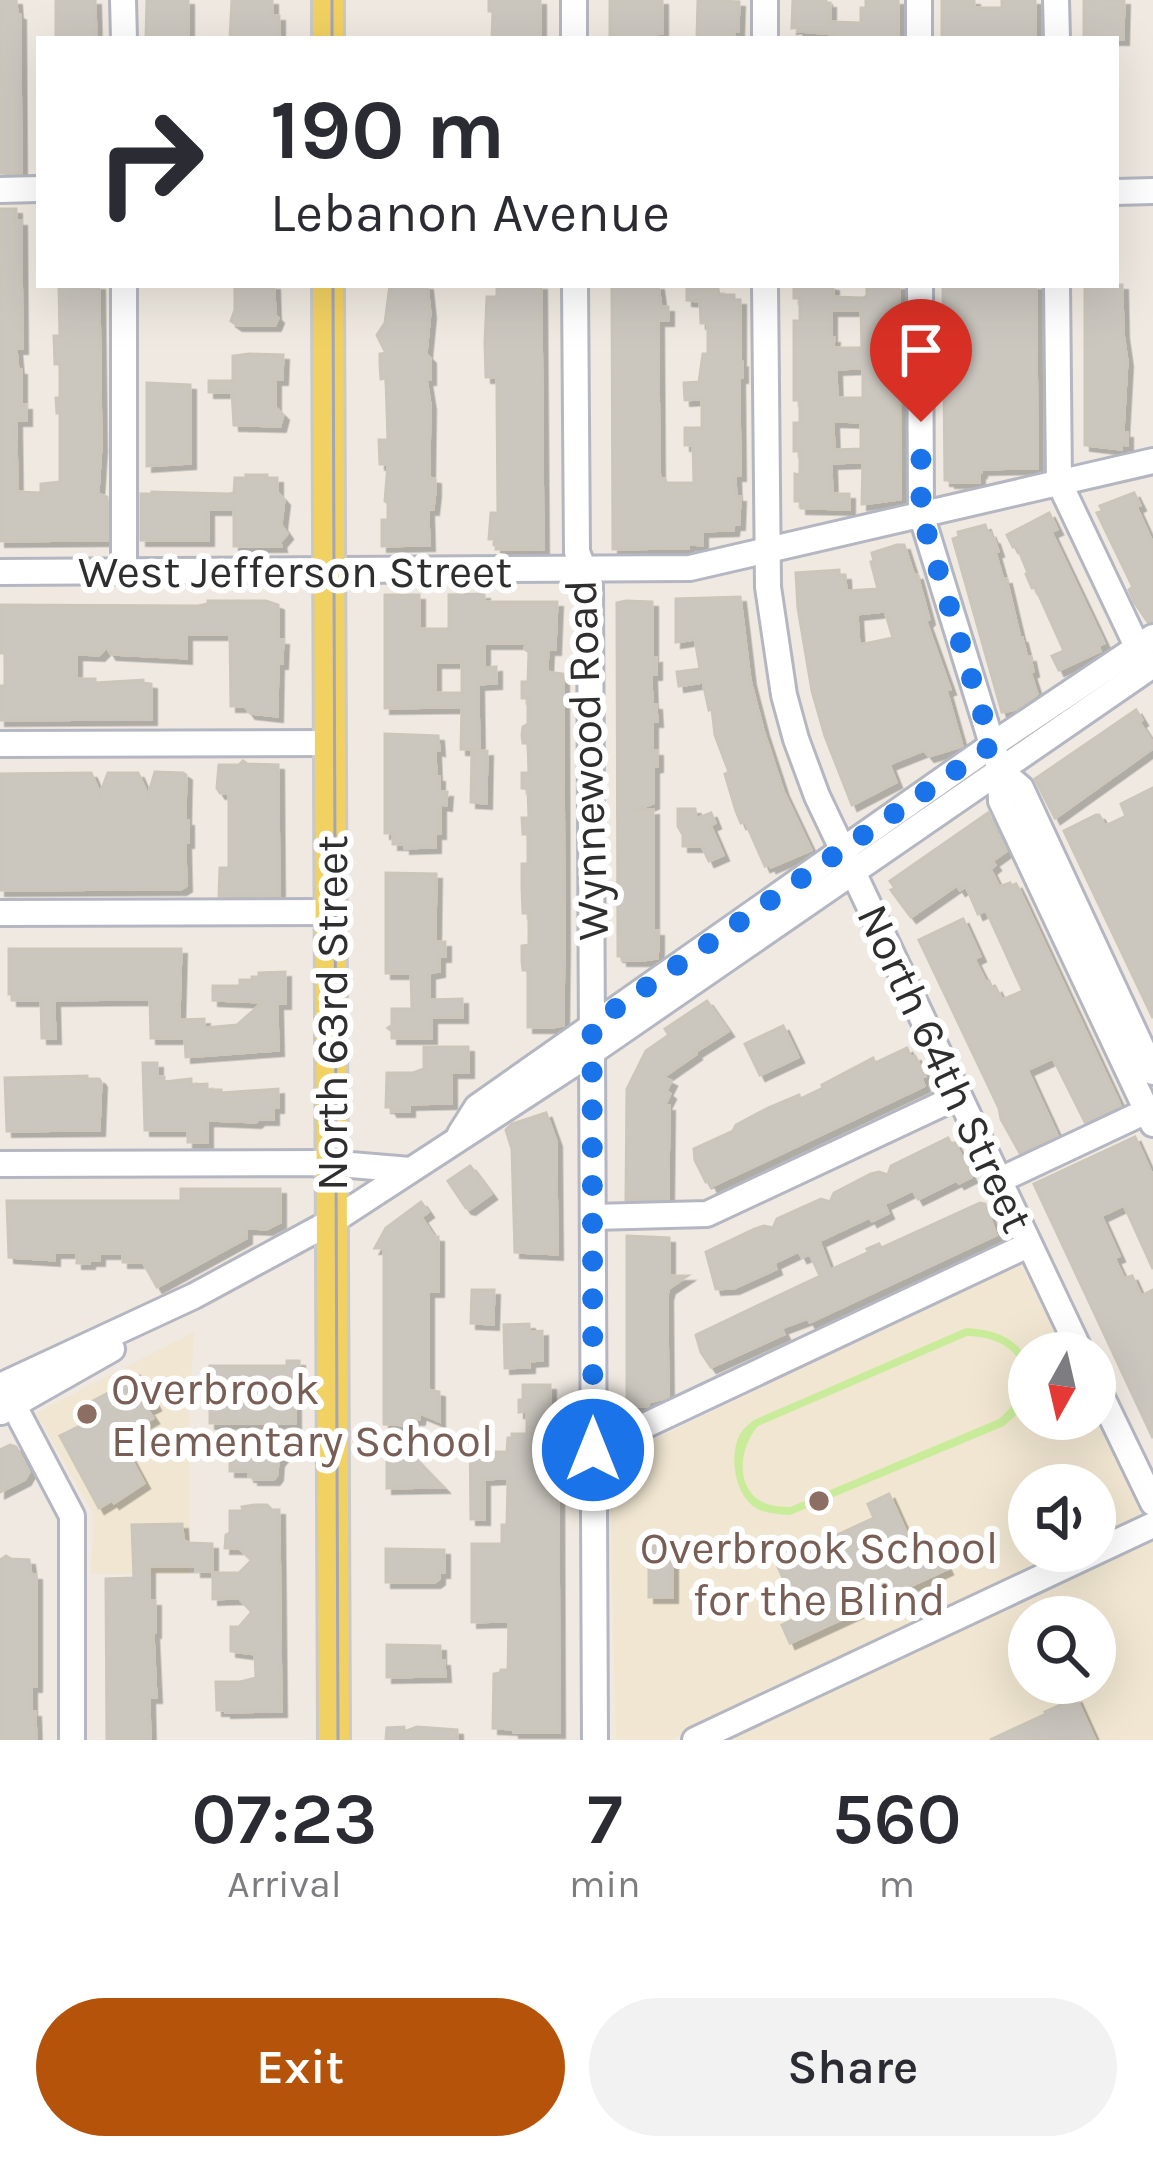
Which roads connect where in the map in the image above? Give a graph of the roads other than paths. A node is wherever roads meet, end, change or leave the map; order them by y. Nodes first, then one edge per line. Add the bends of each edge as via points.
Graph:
1 (124, 0) edge
2 (328, 0) edge
3 (574, 0) edge
4 (765, 0) edge
5 (920, 0) edge
6 (1057, 0) edge
7 (124, 36) edge
8 (328, 36) edge
9 (574, 36) edge
10 (765, 36) edge
11 (920, 36) edge
12 (1057, 36) edge
13 (0, 190) edge
14 (36, 190) edge
15 (1153, 191) edge
16 (1119, 192) edge
17 (124, 288) edge
18 (328, 288) edge
19 (575, 288) edge
20 (765, 288) edge
21 (920, 288) edge
22 (1058, 288) edge
23 (1153, 461) edge
24 (1059, 482) junction
25 (921, 514) junction
26 (766, 549) junction
27 (584, 570) junction
28 (329, 571) junction
29 (0, 572) edge
30 (124, 572) junction
31 (1149, 660) edge
32 (330, 743) junction
33 (0, 744) edge
34 (992, 745) junction
35 (1000, 770) junction
36 (848, 861) junction
37 (331, 912) junction
38 (0, 913) edge
39 (751, 928) junction
40 (592, 1025) junction
41 (592, 1052) junction
42 (1153, 1072) edge
43 (959, 1096) junction
44 (1151, 1115) edge
45 (457, 1138) junction
46 (332, 1163) junction
47 (0, 1164) edge
48 (410, 1170) junction
49 (1000, 1180) junction
50 (592, 1217) junction
51 (332, 1221) junction
52 (1028, 1245) junction
53 (1071, 1332) edge
54 (4, 1397) edge
55 (1116, 1426) edge
56 (593, 1450) junction
57 (1153, 1503) edge
58 (1153, 1525) edge
59 (72, 1740) edge
60 (334, 1740) edge
61 (595, 1740) edge
62 (695, 1740) edge

1 - 7 street
2 - 8 main road
3 - 9 street
4 - 10 street
5 - 11 street
6 - 12 street
13 - 14 street
15 - 16 street
17 - 30 street
18 - 28 main road, North 63rd Street
19 - 27 street, Wynnewood Road via 577,552
20 - 26 street, North 64th Street
21 - 25 street
22 - 24 street
23 - 24 street, West Jefferson Street
24 - 25 street, West Jefferson Street
24 - 31 street
25 - 26 street, West Jefferson Street
25 - 34 street
26 - 27 street, West Jefferson Street via 689,568
26 - 36 street, North 64th Street via 784,695
27 - 28 street, West Jefferson Street
27 - 40 street, Wynnewood Road
28 - 30 street, West Jefferson Street
28 - 32 main road, North 63rd Street
29 - 30 street, West Jefferson Street
31 - 34 street
31 - 35 street
32 - 33 street
32 - 37 main road, North 63rd Street
34 - 35 street
34 - 36 street
35 - 36 street
35 - 42 street via 1021,788
35 - 44 street via 1001,801
36 - 39 street
36 - 43 street, North 64th Street
37 - 38 street
37 - 46 main road, North 63rd Street
39 - 40 street
39 - 41 street
40 - 41 street, Wynnewood Road
40 - 45 street via 477,1107
41 - 45 street
41 - 50 street, Wynnewood Road
43 - 49 street, North 64th Street
43 - 50 street via 707,1214
44 - 49 street
45 - 48 street
46 - 47 street
46 - 48 street
46 - 51 main road, North 63rd Street
48 - 51 street
49 - 52 street, North 64th Street
50 - 56 street, Wynnewood Road
51 - 54 street
51 - 60 main road, North 63rd Street
52 - 53 street, North 64th Street
52 - 56 street
54 - 59 street via 72,1516
55 - 57 street
56 - 61 street, Wynnewood Road
58 - 62 street

